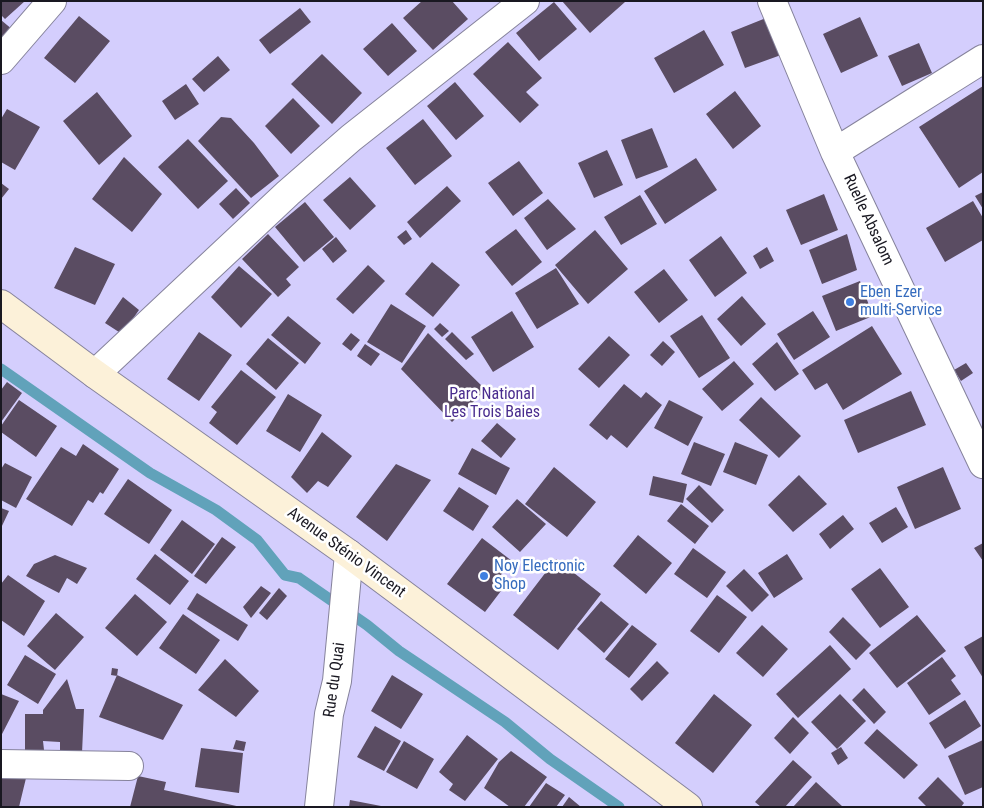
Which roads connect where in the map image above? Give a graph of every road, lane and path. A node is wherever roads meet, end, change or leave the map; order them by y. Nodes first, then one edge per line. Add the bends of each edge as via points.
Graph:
1 (52, 1) edge
2 (525, 1) edge
3 (772, 1) edge
4 (1, 60) edge
5 (983, 60) edge
6 (835, 152) junction
7 (1, 304) edge
8 (95, 374) junction
9 (983, 464) edge
10 (349, 554) junction
11 (1, 764) edge
12 (129, 766) dead end
13 (319, 807) edge
14 (688, 807) edge

1 - 4 street
2 - 8 street via 351,138
3 - 6 street, Ruelle Absalom
5 - 6 street
6 - 9 street, Ruelle Absalom
7 - 8 main road, Avenue Sténio Vincent
8 - 10 main road, Avenue Sténio Vincent
10 - 13 street, Rue du Quai via 337,681
10 - 14 main road, Avenue Sténio Vincent
11 - 12 street

